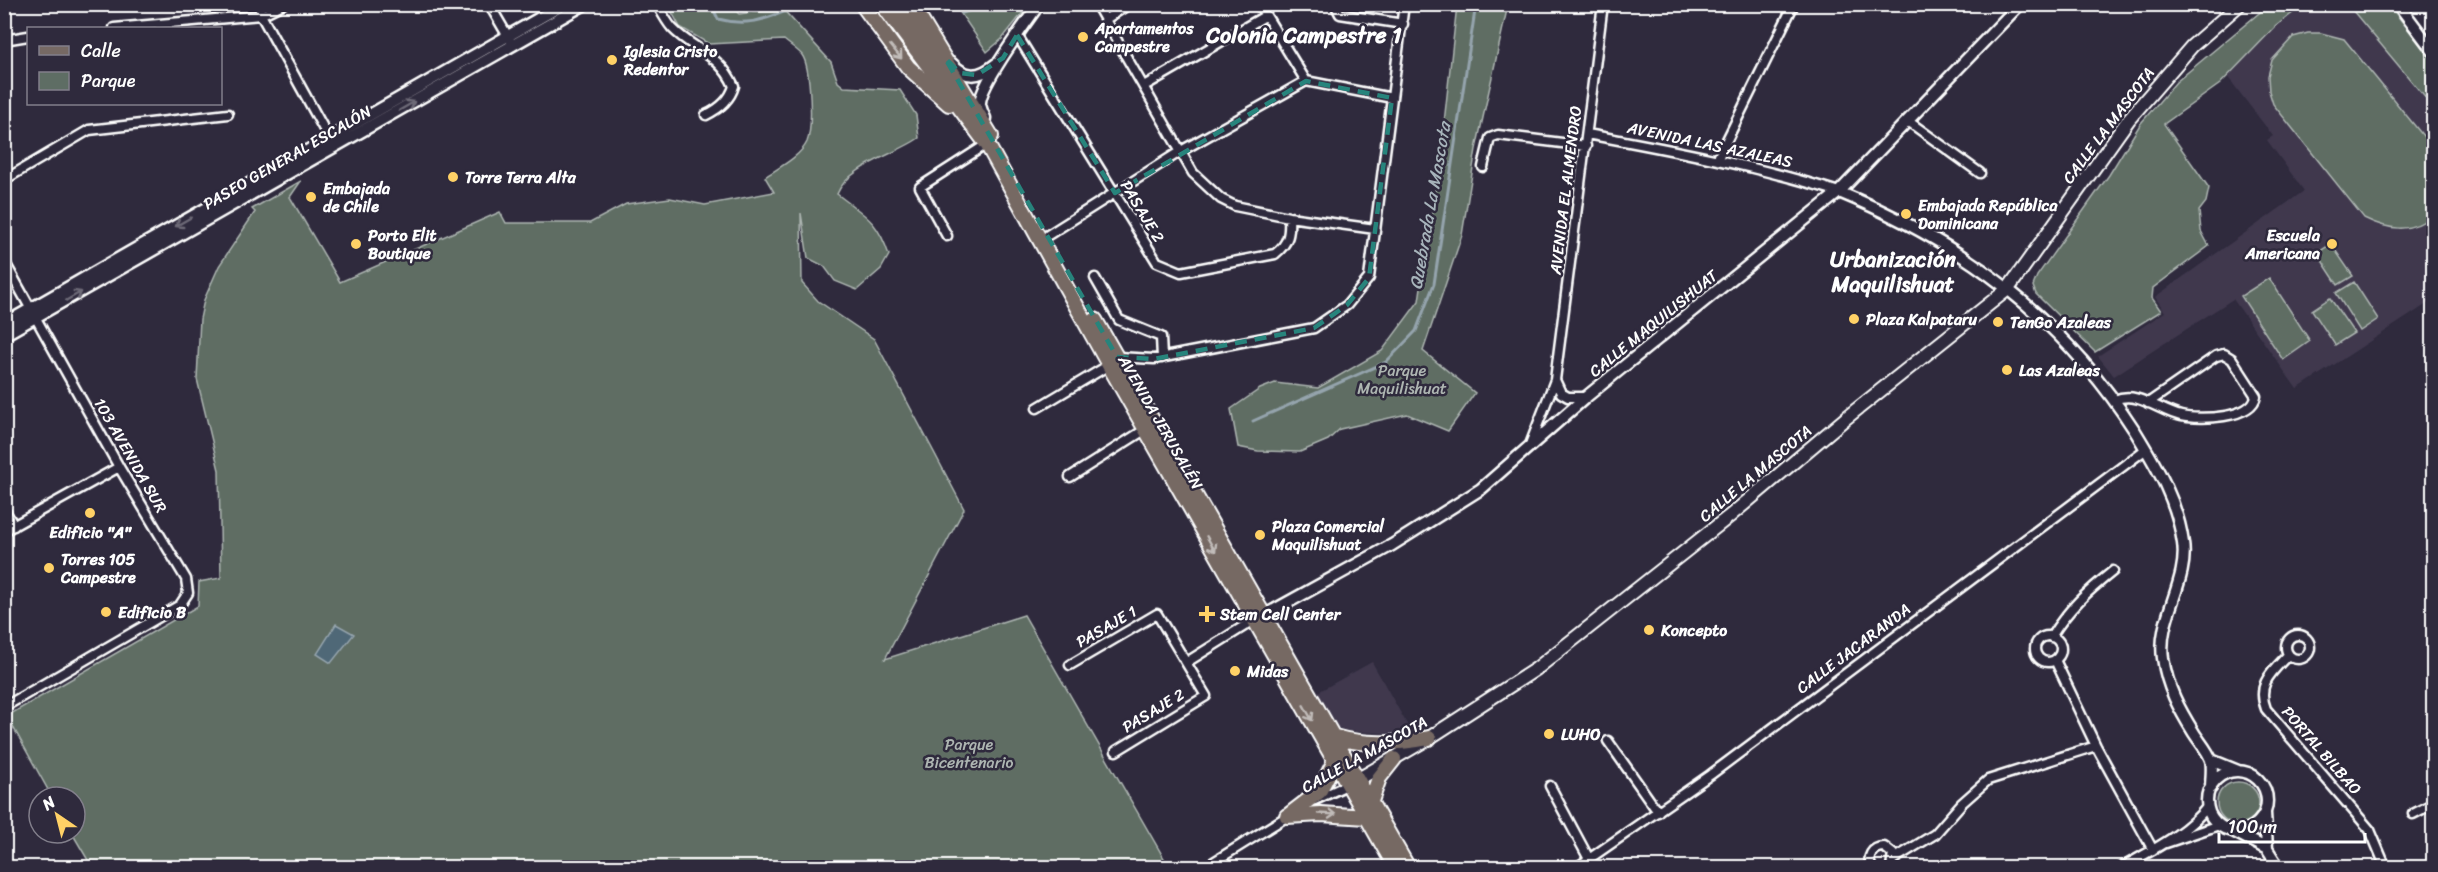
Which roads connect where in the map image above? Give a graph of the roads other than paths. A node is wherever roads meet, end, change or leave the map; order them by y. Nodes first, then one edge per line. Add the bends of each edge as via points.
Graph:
1 (259, 4) edge
2 (283, 4) edge
3 (489, 4) edge
4 (564, 4) edge
5 (585, 4) edge
6 (657, 4) edge
7 (862, 4) edge
8 (882, 4) edge
9 (899, 4) edge
10 (911, 4) edge
11 (1039, 4) edge
12 (1096, 4) edge
13 (1129, 4) edge
14 (1259, 4) edge
15 (1335, 4) edge
16 (1404, 4) edge
17 (1603, 4) edge
18 (1794, 4) edge
19 (2020, 4) edge
20 (2240, 4) edge
21 (2397, 4) edge
22 (261, 15) junction
23 (1265, 16) junction
24 (1106, 19) junction
25 (1403, 24) junction
26 (125, 27) edge
27 (1017, 35) junction
28 (27, 36) edge
29 (6, 38) edge
30 (511, 41) junction
31 (2433, 52) edge
32 (945, 58) junction
33 (1003, 58) junction
34 (1306, 81) junction
35 (1144, 86) junction
36 (1392, 98) junction
37 (228, 114) dead end
38 (706, 115) dead end
39 (1908, 121) junction
40 (975, 128) junction
41 (1587, 134) junction
42 (989, 140) junction
43 (332, 143) junction
44 (1586, 146) junction
45 (1181, 151) junction
46 (1718, 158) junction
47 (1483, 167) dead end
48 (1980, 173) dead end
49 (4, 180) edge
50 (1839, 192) junction
51 (1115, 193) junction
52 (1289, 216) junction
53 (1375, 228) junction
54 (1048, 235) junction
55 (947, 236) dead end
56 (4, 261) edge
57 (1095, 278) dead end
58 (2008, 289) junction
59 (34, 312) junction
60 (4, 324) edge
61 (4, 335) edge
62 (1162, 358) junction
63 (1113, 361) junction
64 (1556, 380) junction
65 (1586, 397) junction
66 (2115, 400) junction
67 (2148, 403) junction
68 (1037, 408) dead end
69 (1146, 429) junction
70 (1531, 442) junction
71 (2146, 449) junction
72 (119, 467) junction
73 (1070, 477) dead end
74 (4, 509) edge
75 (14, 525) junction
76 (4, 531) edge
77 (2113, 571) dead end
78 (1260, 617) junction
79 (2051, 637) junction
80 (2288, 655) dead end
81 (2055, 660) junction
82 (1186, 662) junction
83 (1070, 665) dead end
84 (4, 707) edge
85 (1335, 737) junction
86 (1429, 738) junction
87 (1608, 741) dead end
88 (2096, 746) junction
89 (1116, 751) dead end
90 (1394, 759) junction
91 (2211, 760) junction
92 (1335, 762) junction
93 (2239, 771) junction
94 (1354, 782) junction
95 (1550, 786) dead end
96 (2211, 788) junction
97 (1371, 801) junction
98 (2433, 803) edge
99 (2208, 806) junction
100 (1658, 812) junction
101 (2265, 813) junction
102 (2413, 814) dead end
103 (1287, 816) junction
104 (1367, 817) junction
105 (2219, 825) junction
106 (2232, 831) junction
107 (2165, 843) junction
108 (2267, 849) junction
109 (2153, 850) junction
110 (1589, 859) junction
111 (4, 862) edge
112 (1893, 863) edge
113 (8, 867) edge
114 (1204, 867) edge
115 (1396, 867) edge
116 (1408, 867) edge
117 (1576, 867) edge
118 (1872, 867) edge
119 (2121, 867) edge
120 (2278, 867) edge
121 (2386, 867) edge

1 - 22 street
2 - 22 street
3 - 30 street
4 - 30 street, PASEO GENERAL ESCALÓN
5 - 30 street, PASEO GENERAL ESCALÓN
6 - 38 street via 674,30 717,60 734,86 730,97
7 -> 40 main road via 908,67
8 - 40 main road, AVENIDA JERUSALÉN
9 - 42 main road, AVENIDA JERUSALÉN
10 - 32 main road
11 - 27 street
12 - 24 street
13 - 24 street
14 - 23 street
15 - 25 street via 1340,14
16 - 25 street
17 - 41 street, AVENIDA EL ALMENDRO
18 - 46 street
19 - 39 street, CALLE MAQUILISHUAT
20 - 58 main road, CALLE LA MASCOTA via 2192,46 2129,119
21 - 31 street
22 - 26 street
22 - 43 street
23 - 34 street
23 - 35 street
24 - 35 street
25 - 36 street
27 - 33 street
27 - 51 street, PASAJE 2
28 - 29 street
30 - 43 street, PASEO GENERAL ESCALÓN
32 - 33 street via 960,73 972,76 987,72
32 - 42 main road
33 - 42 street via 980,104
34 - 36 street
34 - 45 street
35 - 45 street
36 - 53 street
37 - 49 street via 88,130
39 - 48 street
39 - 50 street, CALLE MAQUILISHUAT
40 - 42 main road, AVENIDA JERUSALÉN
41 - 44 street, AVENIDA EL ALMENDRO
41 - 46 street, AVENIDA LAS AZALEAS
42 - 54 main road, AVENIDA JERUSALÉN
42 - 55 street via 920,187
42 - 63 main road, AVENIDA JERUSALÉN
43 - 59 street, PASEO GENERAL ESCALÓN
44 - 47 street via 1498,135 1490,138
44 - 64 street, AVENIDA EL ALMENDRO
45 - 51 street
45 - 52 street via 1194,173 1221,199 1234,206
46 - 50 street, AVENIDA LAS AZALEAS
50 - 58 street, AVENIDA LAS AZALEAS via 1922,229
50 - 65 street, CALLE MAQUILISHUAT
51 - 52 street, PASAJE 2 via 1157,262 1181,272 1275,254 1290,234
51 - 54 street
52 - 53 street
53 - 62 street via 1369,278 1330,319 1314,328
54 - 63 main road, AVENIDA JERUSALÉN
56 - 59 street, 103 AVENIDA SUR
57 - 62 street via 1119,320 1161,337
58 - 66 street, AVENIDA LAS AZALEAS via 2072,347
58 - 86 main road, CALLE LA MASCOTA via 1578,637
59 - 60 street, PASEO GENERAL ESCALÓN
59 - 61 street, PASEO GENERAL ESCALÓN
59 - 72 street, 103 AVENIDA SUR
62 - 63 street
63 - 68 street
63 - 69 main road, AVENIDA JERUSALÉN
63 - 78 main road, AVENIDA JERUSALÉN
64 - 65 street via 1561,393 1568,397
64 - 70 street, AVENIDA EL ALMENDRO
65 - 70 street, CALLE MAQUILISHUAT
66 - 67 street via 2122,397
66 - 71 street, AVENIDA LAS AZALEAS
67 - 67 street via 2181,416 2230,415 2250,407 2256,396 2232,359 2224,354
69 - 73 street
69 -> 78 main road, AVENIDA JERUSALÉN
70 - 78 street, CALLE MAQUILISHUAT via 1481,489 1434,520
71 - 91 street, AVENIDA LAS AZALEAS via 2172,498 2183,544 2182,564 2165,624 2163,663 2174,701
71 - 100 street, CALLE JACARANDA
72 - 75 street
72 - 84 street, 103 AVENIDA SUR via 187,583 187,596 177,607
74 - 75 street
75 - 76 street
77 - 79 street via 2067,611
78 - 82 street, CALLE MAQUILISHUAT
78 - 85 main road, AVENIDA JERUSALÉN
78 -> 92 main road, AVENIDA JERUSALÉN
79 - 81 street via 2061,646
79 - 81 street via 2041,638 2035,650 2042,660
80 - 121 street, PORTAL BILBAO via 2266,677 2262,688 2266,709 2370,830
81 - 88 street
82 - 83 street, PASAJE 1 via 1157,614
82 - 89 street, PASAJE 2 via 1206,696
85 - 86 main road via 1397,742
85 - 94 main road, AVENIDA JERUSALÉN
86 - 90 main road, CALLE LA MASCOTA
87 - 100 street
88 - 109 street
88 - 112 street via 1988,780 1935,834
90 - 94 main road, CALLE LA MASCOTA
90 - 97 main road via 1379,778
91 - 93 street
91 - 96 street
92 - 94 main road, AVENIDA JERUSALÉN
92 - 103 main road via 1319,792
93 - 96 street via 2220,777
93 - 101 street via 2256,777 2264,787 2268,800
94 - 97 main road, AVENIDA JERUSALÉN
94 - 103 street, CALLE LA MASCOTA
94 - 104 main road, AVENIDA JERUSALÉN
95 - 110 street
96 - 99 street
97 - 116 main road, AVENIDA JERUSALÉN
98 - 102 street
99 - 105 street
99 - 107 street via 2193,823
100 - 110 street, CALLE JACARANDA
101 - 106 street via 2254,827
101 - 108 street
103 -> 104 main road via 1322,813
103 - 114 street, CALLE LA MASCOTA
104 - 115 main road, AVENIDA JERUSALÉN
105 - 106 street
105 - 107 street
106 - 108 street
107 - 109 street
108 - 120 street
109 - 119 street
110 - 117 street, CALLE JACARANDA
111 - 113 street
112 - 118 street via 1888,848 1876,848 1869,858

